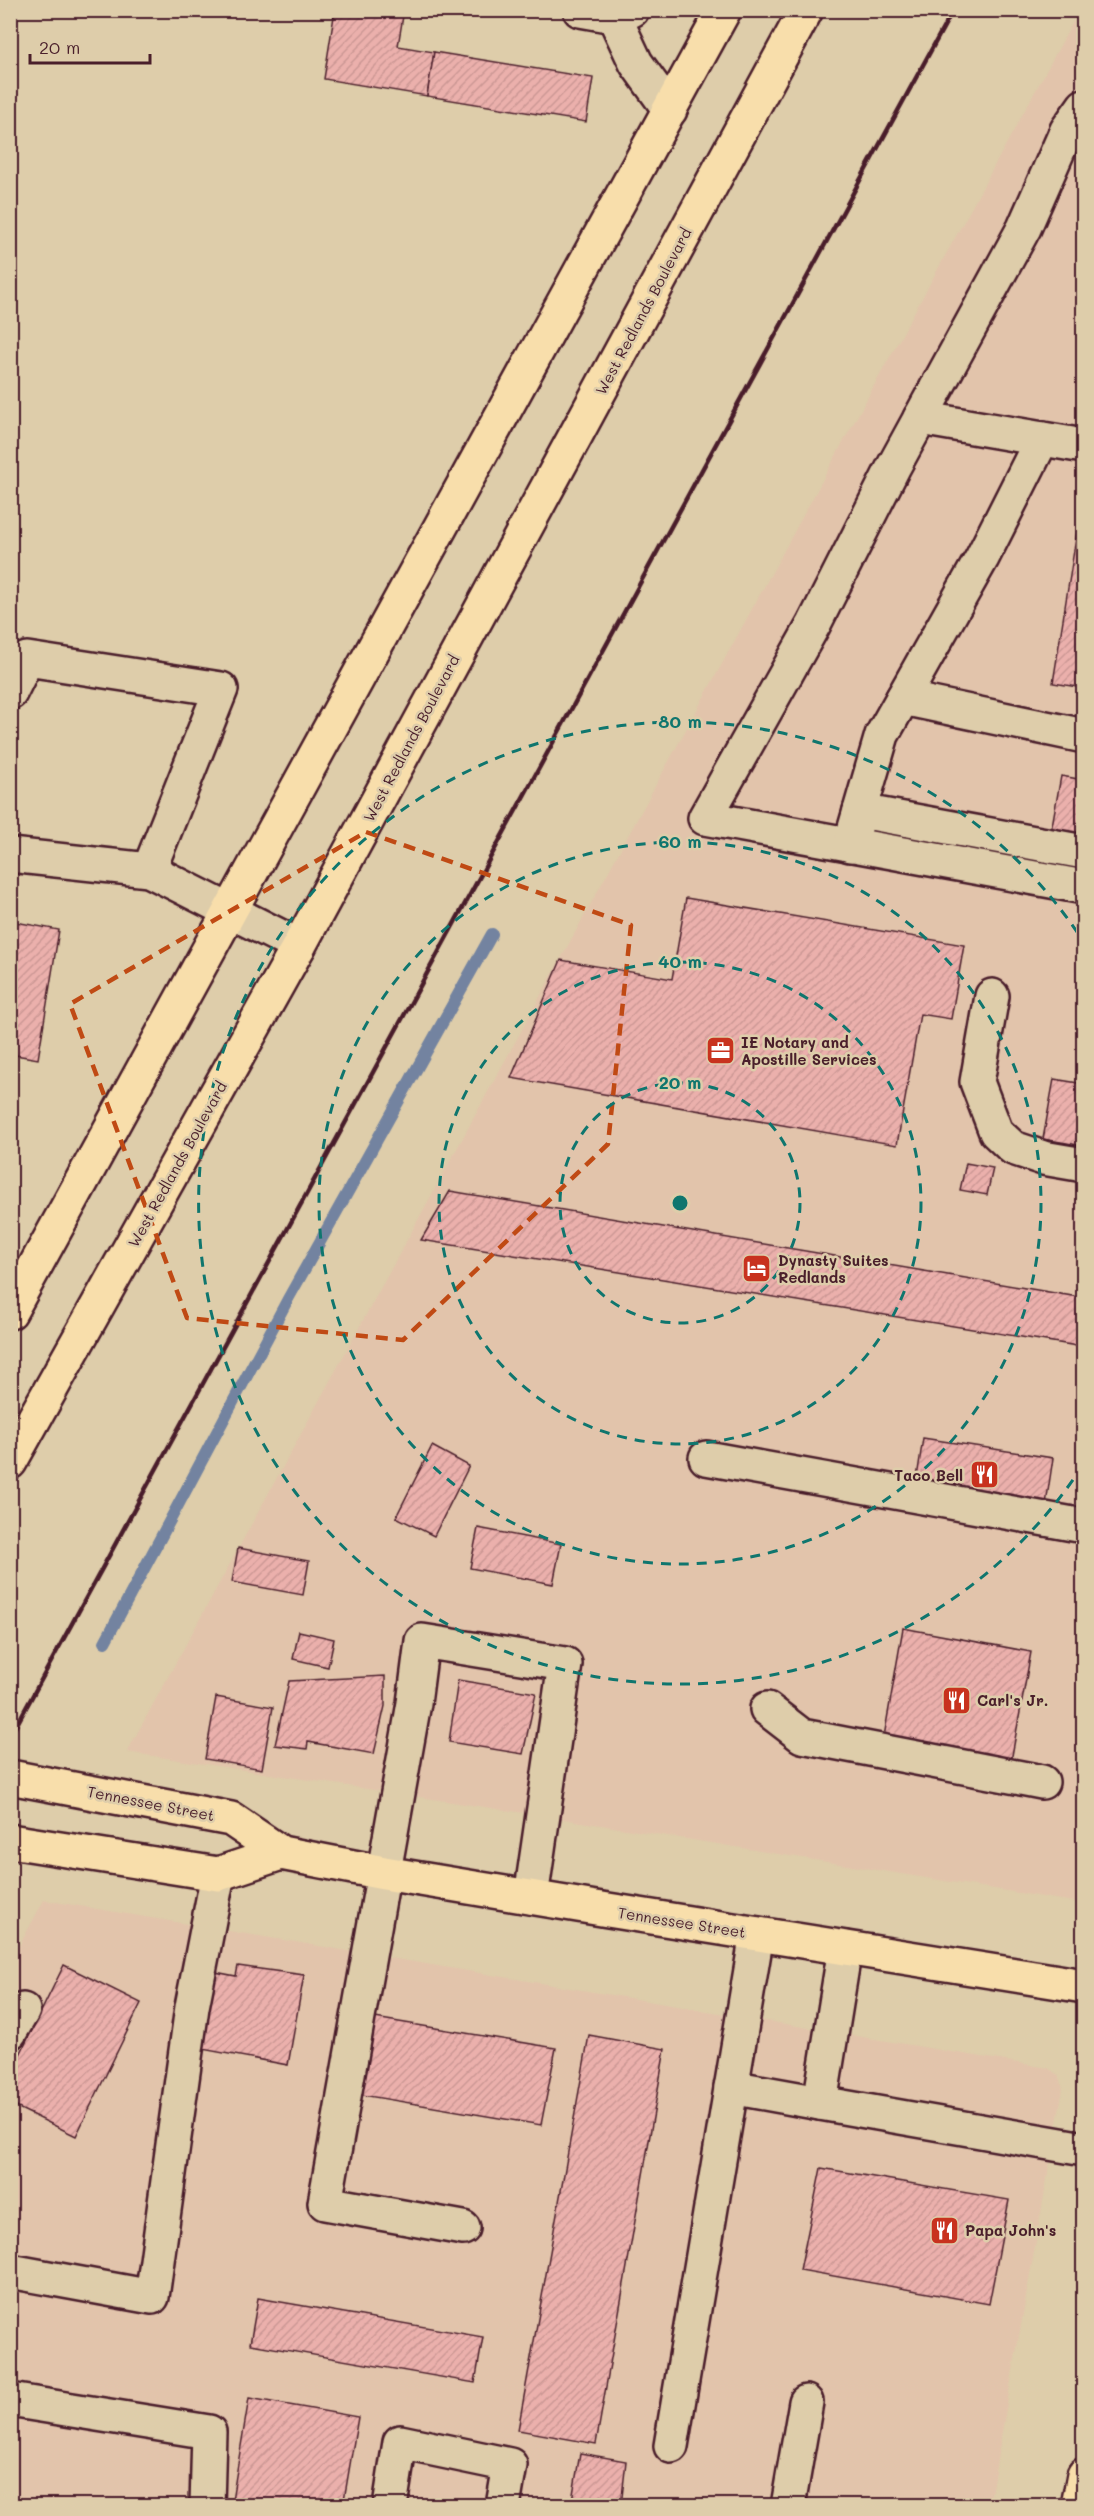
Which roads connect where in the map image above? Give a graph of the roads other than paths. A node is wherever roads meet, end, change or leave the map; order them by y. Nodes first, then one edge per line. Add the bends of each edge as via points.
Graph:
1 (580, 10) edge
2 (724, 10) edge
3 (806, 10) edge
4 (623, 13) edge
5 (1083, 106) edge
6 (670, 111) junction
7 (920, 418) junction
8 (1042, 439) junction
9 (1083, 446) edge
10 (10, 693) edge
11 (903, 698) junction
12 (1083, 736) edge
13 (861, 811) junction
14 (850, 845) junction
15 (1083, 852) edge
16 (10, 855) edge
17 (148, 870) junction
18 (1083, 887) edge
19 (231, 911) junction
20 (298, 946) junction
21 (992, 996) dead end
22 (1083, 1165) edge
23 (10, 1312) edge
24 (706, 1458) dead end
25 (10, 1462) edge
26 (1083, 1526) edge
27 (766, 1709) dead end
28 (10, 1777) edge
29 (1042, 1782) dead end
30 (10, 1841) edge
31 (281, 1853) junction
32 (384, 1873) junction
33 (218, 1874) junction
34 (531, 1897) junction
35 (757, 1934) junction
36 (845, 1948) junction
37 (1083, 1986) edge
38 (731, 2087) junction
39 (820, 2103) junction
40 (1083, 2149) edge
41 (464, 2228) dead end
42 (10, 2271) edge
43 (10, 2400) edge
44 (806, 2402) dead end
45 (671, 2446) dead end
46 (1083, 2475) edge
47 (207, 2505) edge
48 (390, 2505) edge
49 (503, 2505) edge
50 (788, 2505) edge
51 (1078, 2505) edge

1 - 4 lane
2 - 6 main road
3 - 20 main road, West Redlands Boulevard
4 - 6 lane via 636,63
5 - 7 lane via 1067,130 1024,228
6 - 19 main road
7 - 8 lane
7 - 14 lane via 813,624 705,818
8 - 9 lane
8 - 11 lane via 982,558
10 - 17 lane via 27,659 221,689
11 - 12 lane
11 - 13 lane via 882,735
13 - 14 lane
13 - 15 lane
14 - 18 lane
16 - 17 lane
17 - 19 lane
19 - 20 lane
19 - 23 main road
20 - 25 main road, West Redlands Boulevard
21 - 22 lane via 977,1082 996,1132 1013,1148
24 - 26 lane
27 - 29 lane via 802,1736
28 - 31 main road, Tennessee Street via 231,1819
30 - 33 main road, Tennessee Street
31 - 32 main road, Tennessee Street
31 - 33 main road, Tennessee Street
32 - 34 main road, Tennessee Street
32 - 34 lane via 422,1641 521,1656 565,1664
32 - 41 lane via 325,2203
33 - 42 lane via 192,2007 152,2297
34 - 35 main road, Tennessee Street
35 - 36 main road, Tennessee Street
35 - 38 lane
36 - 37 main road, Tennessee Street
36 - 39 lane
38 - 39 lane
38 - 45 lane
39 - 40 lane
43 - 47 lane via 209,2432
44 - 50 lane
46 - 51 main road
48 - 49 lane via 400,2442 510,2465

